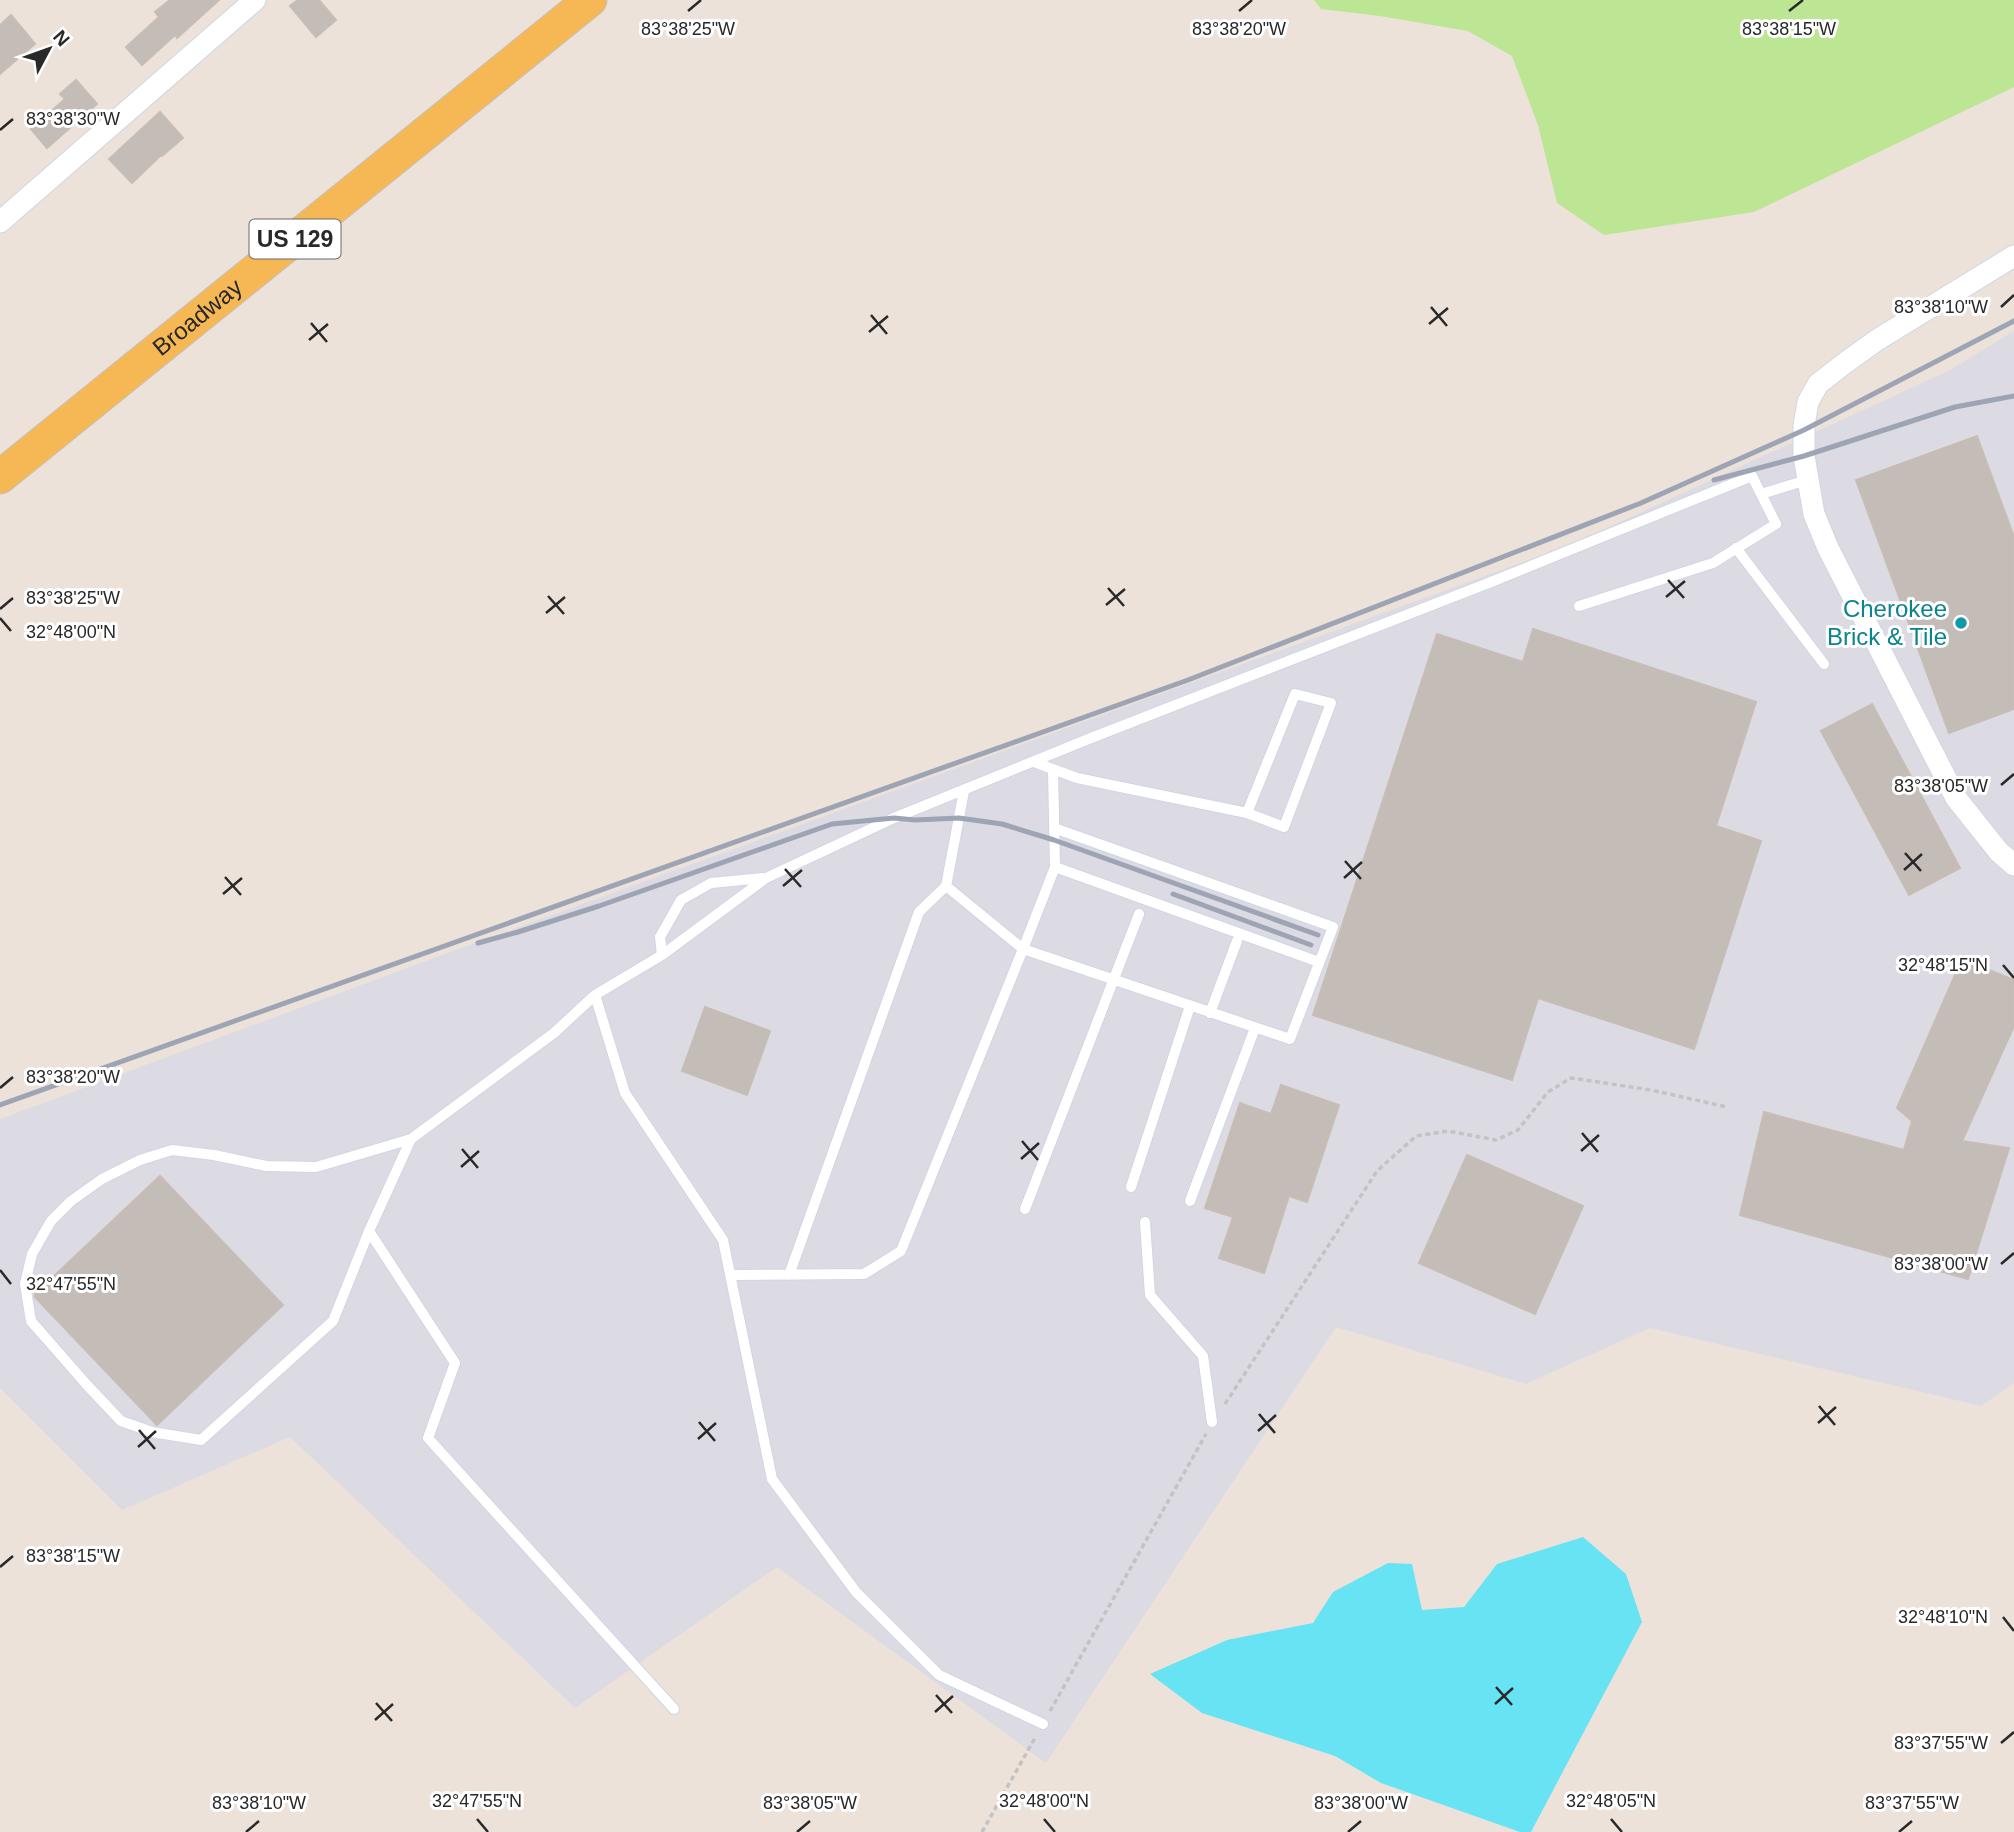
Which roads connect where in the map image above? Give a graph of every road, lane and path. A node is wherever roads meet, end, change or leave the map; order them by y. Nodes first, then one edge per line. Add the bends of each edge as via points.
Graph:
1 (255, 0) edge
2 (590, 0) edge
3 (0, 222) edge
4 (2014, 256) edge
5 (5, 465) edge
6 (1807, 480) junction
7 (1761, 494) junction
8 (1736, 548) junction
9 (1579, 606) dead end
10 (1824, 664) dead end
11 (1034, 762) junction
12 (1054, 769) junction
13 (964, 791) junction
14 (1247, 813) junction
15 (1054, 828) junction
16 (2014, 865) edge
17 (1055, 867) junction
18 (766, 878) junction
19 (946, 886) junction
20 (1139, 914) dead end
21 (1237, 941) dead end
22 (1023, 949) junction
23 (662, 955) junction
24 (1319, 962) junction
25 (1114, 980) junction
26 (595, 995) junction
27 (1190, 1006) junction
28 (1210, 1013) junction
29 (1255, 1028) junction
30 (1727, 1107) dead end
31 (411, 1139) junction
32 (1131, 1187) dead end
33 (1191, 1201) dead end
34 (1025, 1209) dead end
35 (1145, 1222) dead end
36 (369, 1231) junction
37 (730, 1275) junction
38 (789, 1275) junction
39 (1212, 1422) junction
40 (674, 1709) dead end
41 (1043, 1724) junction
42 (982, 1832) edge

1 - 3 street
2 - 5 main road, Broadway / US 129
4 - 6 street via 1877,340 1818,384 1808,402 1804,425
6 - 7 lane
6 - 16 street via 1828,548 1956,798
7 - 8 lane via 1776,524
7 - 11 lane via 1752,476
8 - 9 lane via 1713,563
8 - 10 lane
11 - 12 lane
11 - 13 lane
12 - 14 lane via 1077,778
12 - 15 lane
13 - 18 lane
13 - 19 lane
14 - 14 lane via 1284,827 1331,703 1295,694
15 - 17 lane
15 - 24 lane via 1333,927
17 - 22 lane
17 - 24 lane
18 - 23 lane
18 - 23 lane via 711,883 681,900 660,937
19 - 22 lane
19 - 38 lane via 919,912
20 - 25 lane
21 - 28 lane
22 - 25 lane
22 - 38 lane via 901,1251 864,1274
23 - 26 lane
24 - 29 lane via 1290,1039
25 - 27 lane
25 - 34 lane
26 - 31 lane via 554,1033
26 - 37 lane via 625,1093 723,1240
27 - 28 lane
27 - 32 lane
28 - 29 lane
29 - 33 lane
30 - 39 path via 1571,1078 1548,1091 1518,1130 1496,1140 1448,1131 1416,1136 1377,1171
31 - 36 lane
31 - 36 lane via 316,1167 266,1166 172,1150 140,1160 102,1179 51,1221 32,1254 25,1284 31,1321 121,1421 152,1432 201,1440 333,1321
35 - 39 lane via 1150,1295 1203,1356
36 - 40 lane via 454,1363 428,1438
37 - 38 lane
37 - 41 lane via 772,1479 856,1592 939,1675
39 - 41 path
41 - 42 path

